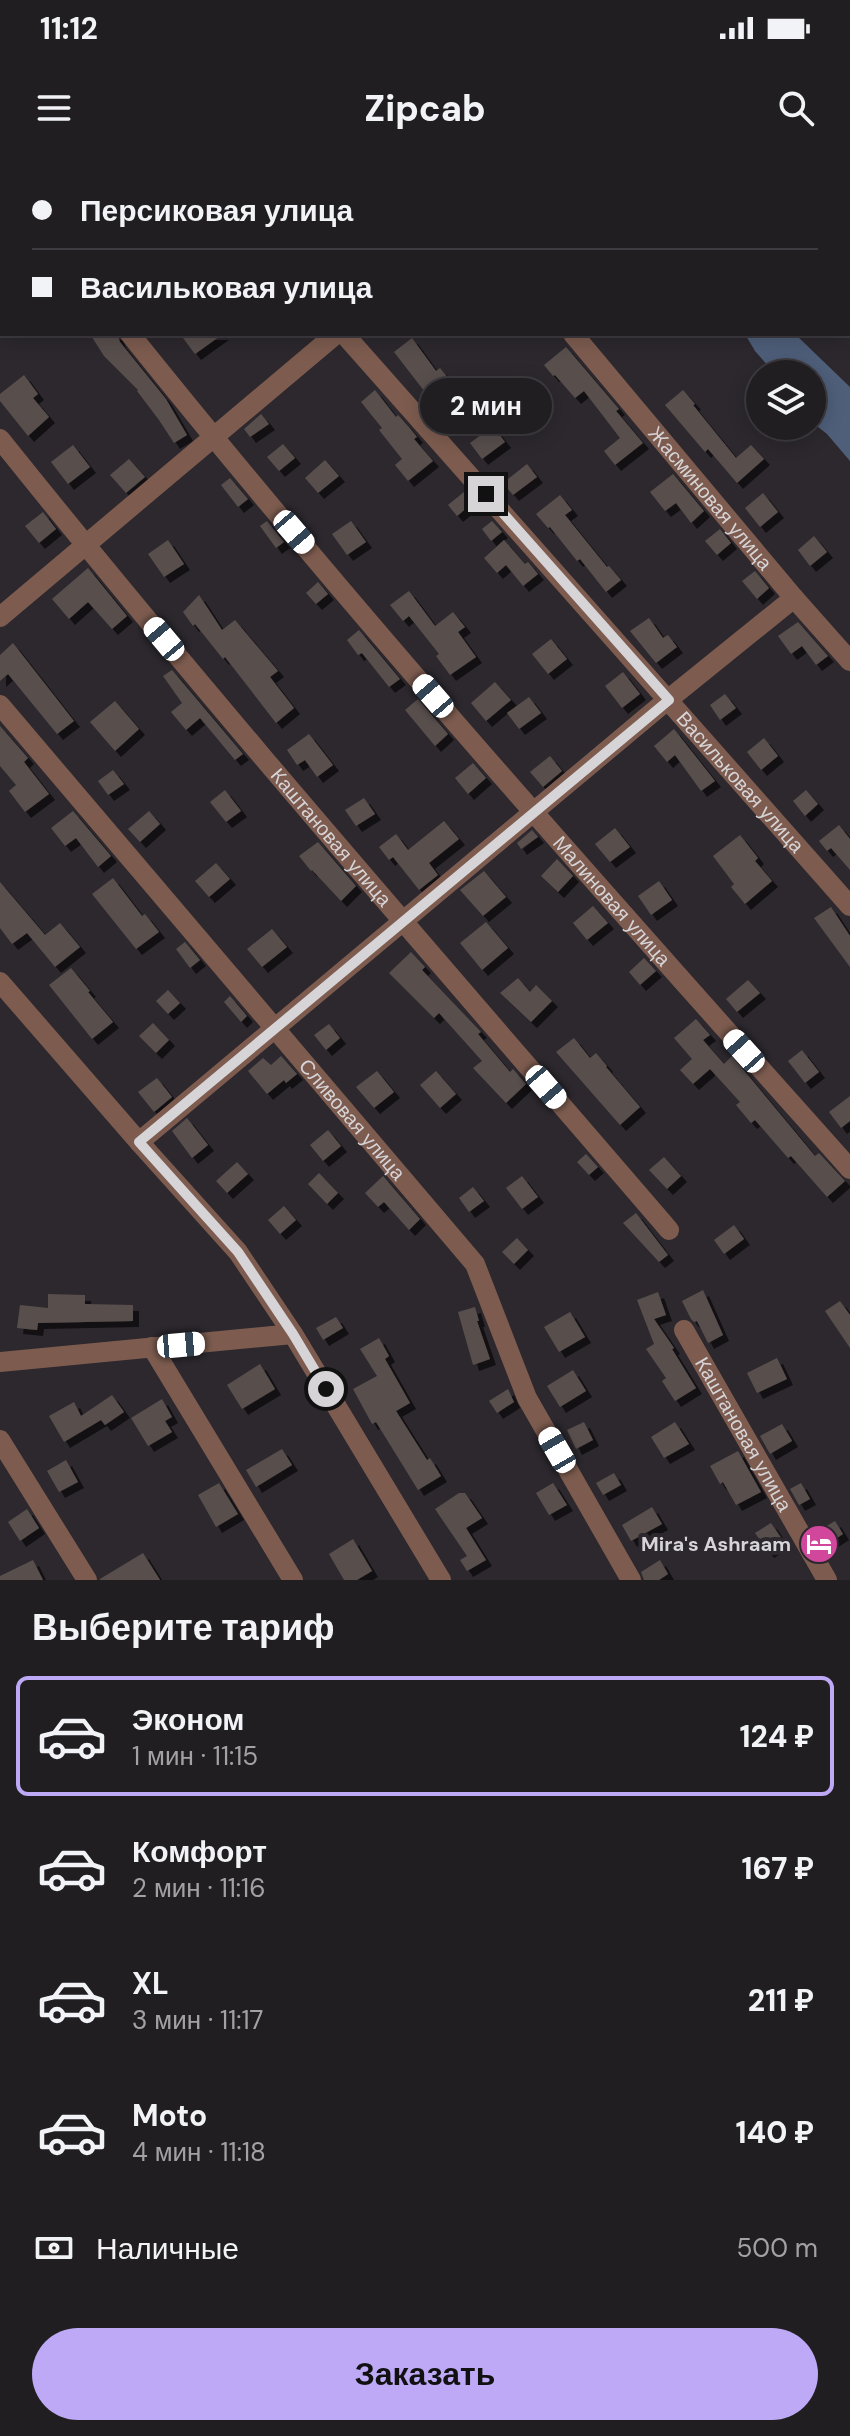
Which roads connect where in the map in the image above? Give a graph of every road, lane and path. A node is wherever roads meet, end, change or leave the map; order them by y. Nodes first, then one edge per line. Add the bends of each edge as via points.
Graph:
1 (132, 336) edge
2 (334, 336) edge
3 (346, 336) edge
4 (575, 336) edge
5 (214, 438) junction
6 (0, 439) edge
7 (85, 545) junction
8 (794, 598) junction
9 (0, 617) edge
10 (850, 661) edge
11 (669, 700) junction
12 (0, 705) edge
13 (533, 813) junction
14 (850, 906) edge
15 (403, 921) junction
16 (0, 982) edge
17 (275, 1029) junction
18 (139, 1142) junction
19 (850, 1169) edge
20 (669, 1230) dead end
21 (684, 1330) dead end
22 (293, 1334) junction
23 (152, 1347) junction
24 (0, 1362) edge
25 (0, 1440) edge
26 (87, 1580) edge
27 (293, 1580) edge
28 (441, 1580) edge
29 (631, 1580) edge
30 (827, 1580) edge

1 - 5 street, Малиновая улица
2 - 5 street
3 - 11 street, Васильковая улица
4 - 8 street, Жасминовая улица
5 - 7 street
5 - 13 street, Малиновая улица
6 - 7 street, Каштановая улица
7 - 9 street
7 - 15 street, Каштановая улица
8 - 10 street, Жасминовая улица
8 - 11 street
11 - 13 street
11 - 14 street, Васильковая улица
12 - 17 street, Сливовая улица
13 - 15 street
13 - 19 street, Малиновая улица
15 - 17 street
15 - 20 street, Каштановая улица
16 - 18 street
17 - 18 street
17 - 29 street, Сливовая улица via 475,1264 527,1398
18 - 22 street via 238,1252
21 - 30 street, Каштановая улица
22 - 23 street
22 - 28 street
23 - 24 street
23 - 27 street
25 - 26 street

